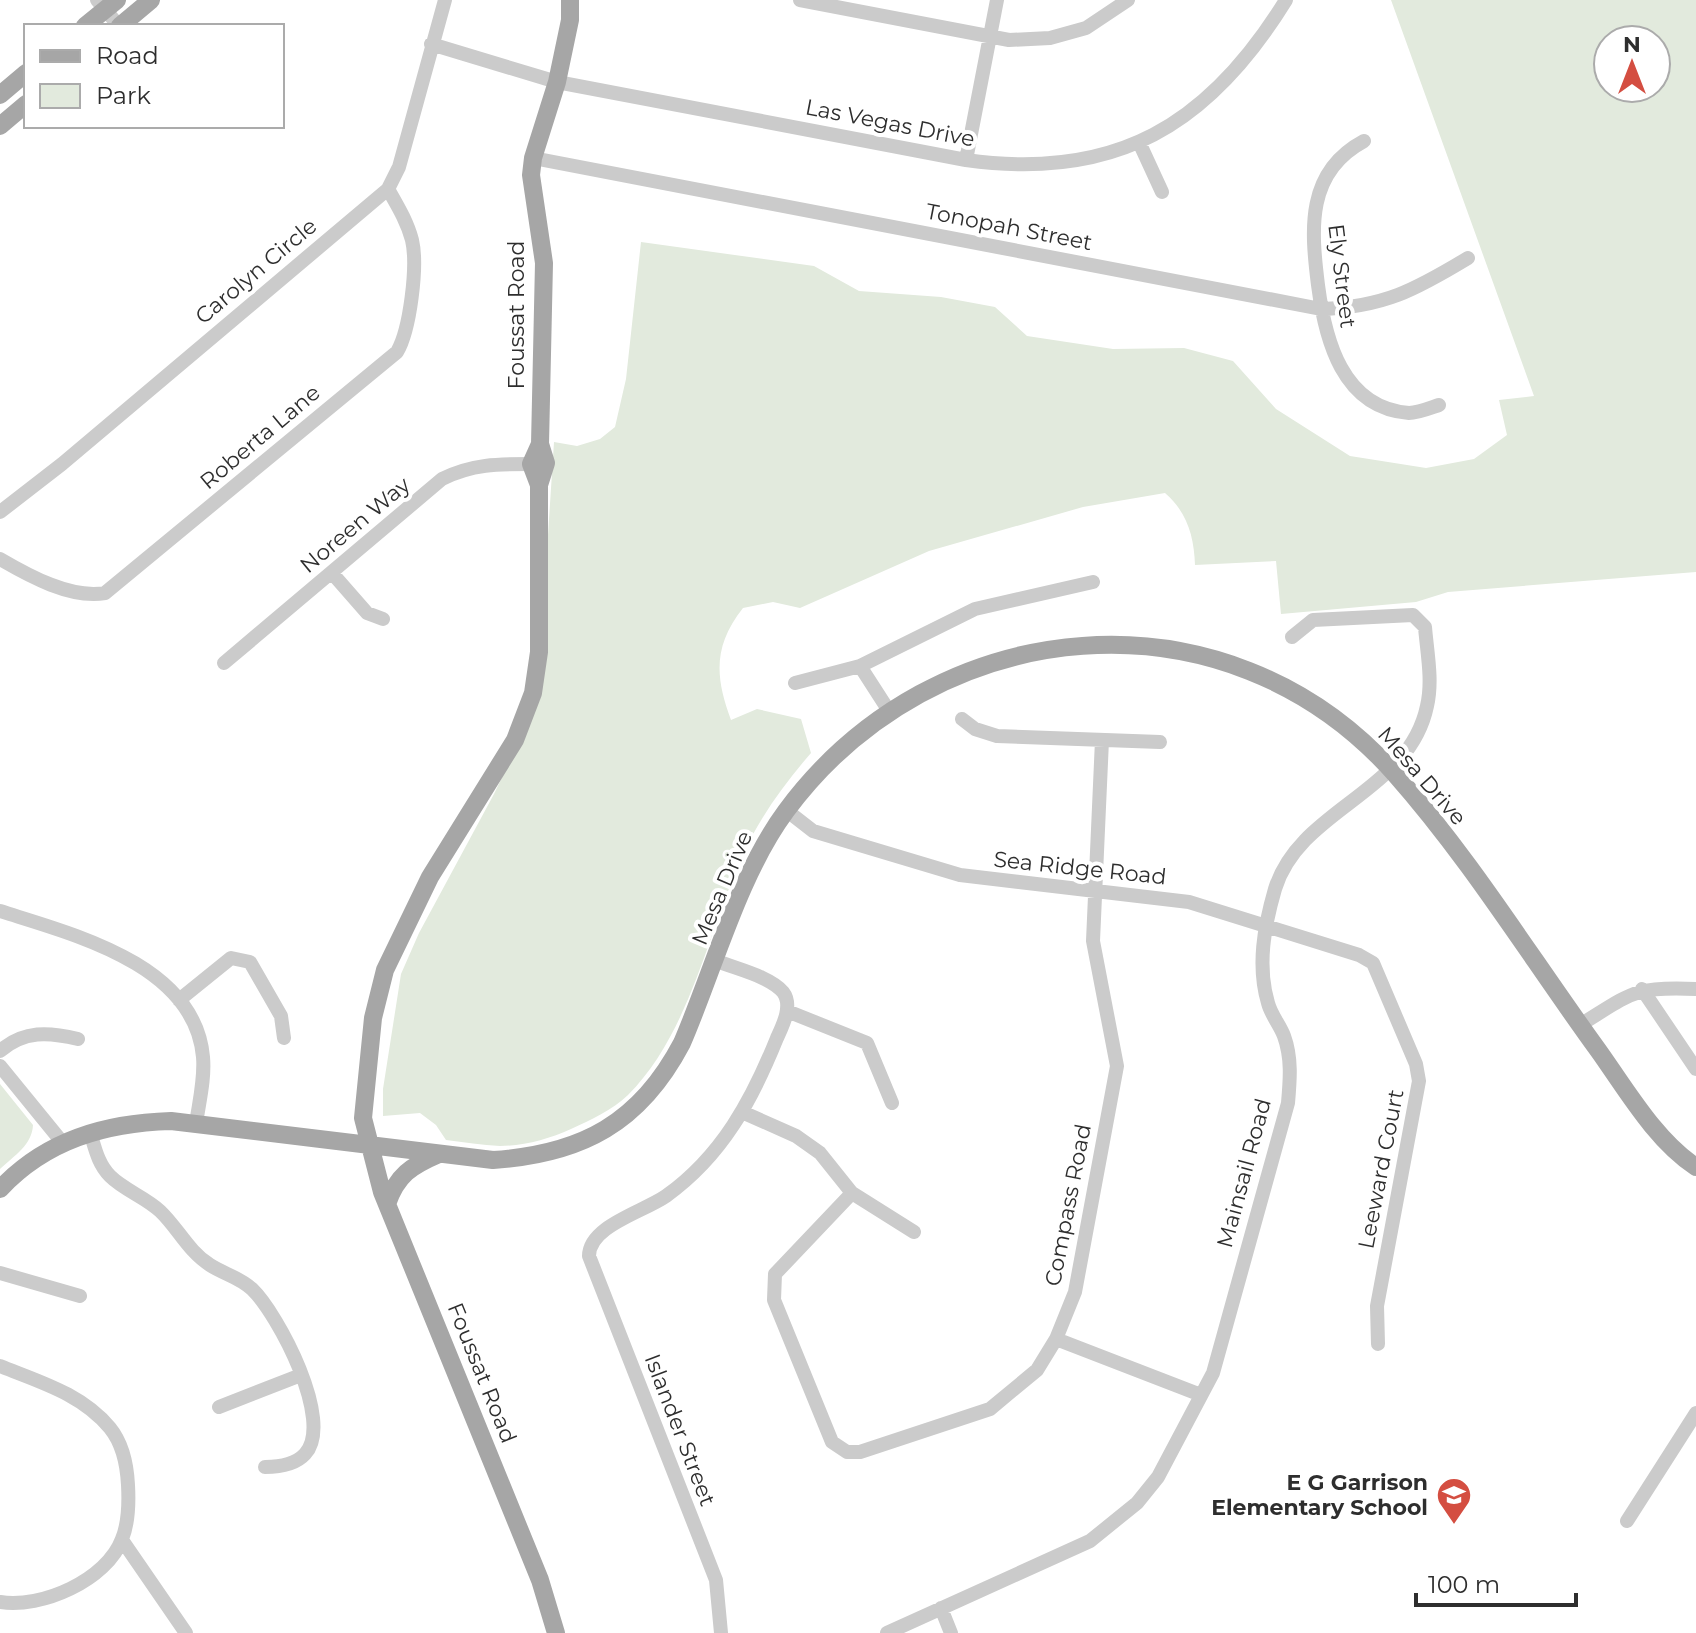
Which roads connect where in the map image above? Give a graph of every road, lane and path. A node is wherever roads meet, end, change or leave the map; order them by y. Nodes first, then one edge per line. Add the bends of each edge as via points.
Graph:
1 (151, 0) edge
2 (445, 0) edge
3 (570, 0) edge
4 (800, 0) edge
5 (997, 0) edge
6 (1128, 0) edge
7 (1286, 0) edge
8 (106, 3) edge
9 (87, 24) edge
10 (118, 24) edge
11 (121, 24) edge
12 (990, 37) junction
13 (431, 44) junction
14 (24, 75) edge
15 (557, 82) junction
16 (0, 95) edge
17 (24, 106) edge
18 (0, 126) edge
19 (1364, 141) dead end
20 (1139, 142) junction
21 (533, 158) junction
22 (966, 160) junction
23 (388, 189) junction
24 (1162, 192) dead end
25 (1468, 258) dead end
26 (1321, 309) junction
27 (1439, 405) dead end
28 (540, 444) junction
29 (531, 464) junction
30 (539, 485) junction
31 (0, 512) edge
32 (0, 559) edge
33 (332, 573) junction
34 (1093, 582) dead end
35 (383, 619) dead end
36 (1292, 637) dead end
37 (224, 663) dead end
38 (860, 666) junction
39 (795, 683) dead end
40 (889, 711) junction
41 (962, 719) dead end
42 (1102, 740) junction
43 (1160, 742) dead end
44 (1392, 771) junction
45 (786, 810) junction
46 (1095, 891) junction
47 (0, 911) edge
48 (1267, 924) junction
49 (717, 961) junction
50 (1373, 963) joint
51 (1642, 989) junction
52 (1696, 989) edge
53 (179, 1000) junction
54 (787, 1011) junction
55 (1580, 1025) junction
56 (284, 1038) dead end
57 (78, 1039) dead end
58 (0, 1051) edge
59 (0, 1066) edge
60 (1696, 1069) edge
61 (892, 1103) dead end
62 (742, 1112) junction
63 (196, 1124) junction
64 (90, 1132) junction
65 (370, 1137) junction
66 (62, 1142) junction
67 (440, 1153) junction
68 (1696, 1167) edge
69 (0, 1189) edge
70 (852, 1193) junction
71 (387, 1204) junction
72 (914, 1232) dead end
73 (0, 1273) edge
74 (80, 1296) dead end
75 (1056, 1339) junction
76 (1378, 1344) dead end
77 (0, 1366) edge
78 (301, 1375) junction
79 (1201, 1395) junction
80 (219, 1407) dead end
81 (1696, 1413) edge
82 (265, 1467) dead end
83 (1627, 1521) dead end
84 (122, 1540) junction
85 (0, 1602) edge
86 (941, 1608) junction
87 (186, 1633) edge
88 (556, 1633) edge
89 (721, 1633) edge
90 (887, 1633) edge
91 (951, 1633) edge

1 - 11 main road
2 - 13 street, Carolyn Circle
3 - 15 main road, Foussat Road
4 - 12 street
5 - 12 street
6 - 12 street via 1086,28 1050,38
7 - 20 street, Las Vegas Drive via 1239,69 1201,105
8 - 9 main road
8 - 10 street
12 - 22 street
13 - 15 street, Las Vegas Drive
13 - 23 street, Carolyn Circle via 399,167
14 - 16 main road
15 - 21 main road, Foussat Road
15 - 22 street, Las Vegas Drive
17 - 18 main road
19 - 26 street, Ely Street via 1334,165 1315,202 1313,241
20 - 22 street, Las Vegas Drive via 1053,165
20 - 24 street
21 - 26 street, Tonopah Street
21 - 28 main road, Foussat Road via 544,263
23 - 31 street, Carolyn Circle
23 - 32 street, Roberta Lane via 404,216 414,253 406,337 397,352 105,593 93,595 33,578
25 - 26 street, Tonopah Street via 1380,304
26 - 27 street, Ely Street via 1336,361 1359,390 1410,413
28 - 29 main road, Foussat Road
28 - 30 main road, Foussat Road via 546,463
29 - 30 main road, Foussat Road
29 - 33 street, Noreen Way via 485,464 442,479
30 - 65 main road, Foussat Road via 539,652 533,693 515,740 430,877 385,970 365,1078 363,1118
33 - 35 street via 367,613
33 - 37 street, Noreen Way
34 - 38 street via 975,609
36 - 44 street, Mainsail Road via 1313,620 1404,613 1425,627 1428,703 1407,754
38 - 39 street
38 - 40 street
40 - 44 main road, Mesa Drive via 988,662 1048,648 1126,644 1199,656 1272,682 1316,706
40 - 45 main road, Mesa Drive via 828,761
41 - 42 street via 997,736
42 - 43 street
42 - 46 street, Compass Road
44 - 48 street, Mainsail Road via 1307,837 1275,890
44 - 55 main road, Mesa Drive via 1523,941
45 - 46 street, Sea Ridge Road via 813,831 960,875
45 - 49 main road, Mesa Drive via 755,864
46 - 48 street, Sea Ridge Road via 1189,902
46 - 75 street, Compass Road via 1096,965 1117,1066 1075,1292
47 - 53 street via 67,933 136,965
48 - 50 street, Sea Ridge Road
48 - 79 street, Mainsail Road via 1260,966 1268,1006 1284,1036 1291,1074 1288,1103 1213,1373
49 - 54 street via 777,987 786,996
49 - 67 main road, Mesa Drive via 664,1075 614,1125 531,1158 493,1160
50 - 76 street, Leeward Court via 1419,1081 1377,1306
51 - 52 street
51 - 55 street
51 - 60 street
53 - 56 street via 231,958 250,962 281,1016
53 - 63 street via 203,1053
54 - 61 street via 867,1043
54 - 62 street via 753,1098
55 - 68 main road, Mesa Drive via 1653,1123
57 - 58 street via 28,1034
59 - 66 street
62 - 70 street via 820,1153
62 - 89 street, Islander Street via 702,1165 667,1195 600,1230 589,1246 594,1271 716,1580
63 - 64 main road, Mesa Drive via 144,1122
63 - 65 main road, Mesa Drive
64 - 66 main road, Mesa Drive
64 - 78 street via 101,1166 112,1179 162,1213 189,1248 238,1277 273,1312
65 - 67 main road, Mesa Drive
65 - 71 main road, Foussat Road
66 - 69 main road, Mesa Drive via 19,1169
67 - 71 main road via 404,1171
70 - 72 street
70 - 75 street, Compass Road via 775,1274 772,1284 832,1442 847,1452 860,1452 990,1409 1037,1370
71 - 88 main road, Foussat Road via 540,1580
73 - 74 street
75 - 79 street
77 - 84 street via 69,1394 94,1410 112,1431 128,1474
78 - 80 street
78 - 82 street via 314,1413 313,1441 293,1463
79 - 86 street, Mainsail Road via 1158,1477 1137,1503 1090,1541
81 - 83 street
84 - 85 street via 76,1587 39,1601
84 - 87 street
86 - 90 street, Mainsail Road
86 - 91 street

